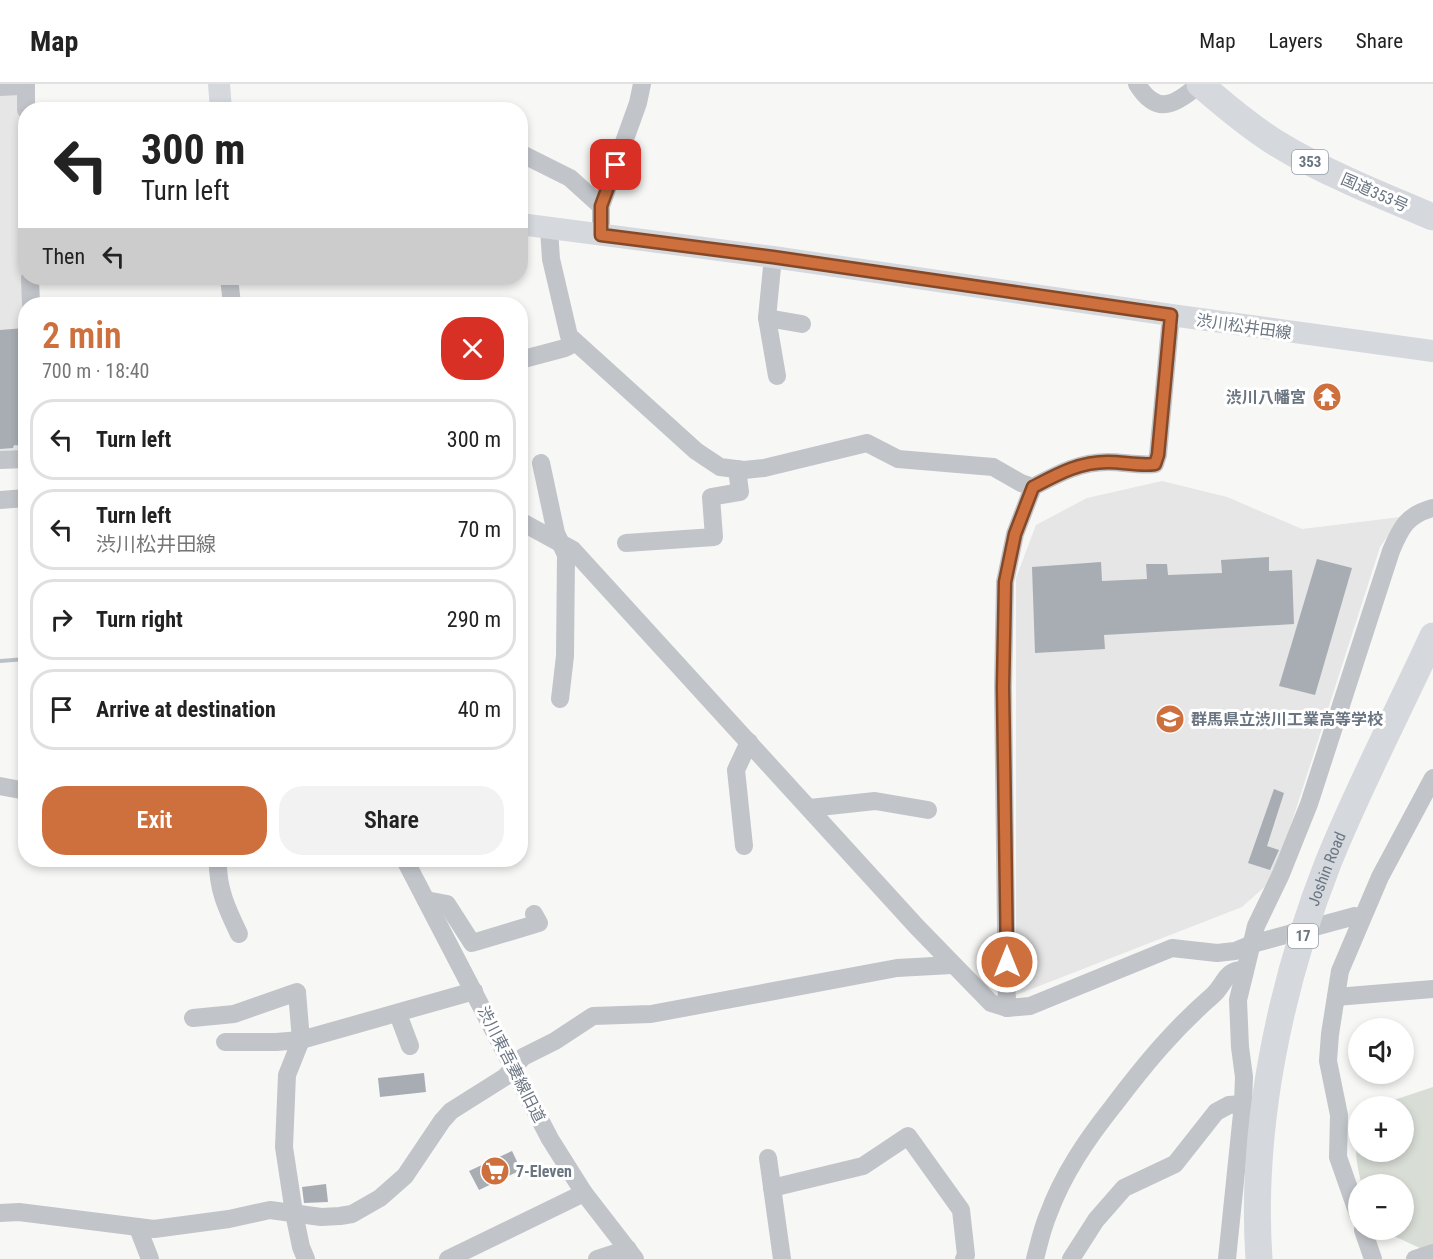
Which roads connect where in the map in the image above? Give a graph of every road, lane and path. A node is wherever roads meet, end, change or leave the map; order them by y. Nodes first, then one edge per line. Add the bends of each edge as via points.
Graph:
1 (24, 84) edge
2 (219, 84) edge
3 (642, 84) edge
4 (1137, 84) edge
5 (1200, 84) edge
6 (0, 87) edge
7 (25, 102) edge
8 (220, 102) edge
9 (528, 157) edge
10 (601, 206) junction
11 (1433, 217) edge
12 (528, 225) edge
13 (549, 229) junction
14 (601, 235) junction
15 (773, 257) junction
16 (1171, 315) junction
17 (767, 318) junction
18 (802, 324) dead end
19 (575, 343) junction
20 (1433, 351) edge
21 (528, 358) edge
22 (777, 376) dead end
23 (18, 459) edge
24 (0, 460) edge
25 (541, 463) dead end
26 (737, 469) junction
27 (1033, 487) junction
28 (18, 499) edge
29 (0, 500) edge
30 (1433, 508) edge
31 (528, 525) edge
32 (558, 541) junction
33 (626, 543) dead end
34 (1433, 636) edge
35 (1433, 672) edge
36 (560, 699) dead end
37 (749, 742) junction
38 (1433, 778) edge
39 (0, 786) edge
40 (18, 789) edge
41 (810, 808) junction
42 (928, 810) dead end
43 (744, 846) dead end
44 (218, 867) edge
45 (409, 867) edge
46 (426, 900) junction
47 (534, 914) dead end
48 (1358, 917) junction
49 (239, 934) dead end
50 (1260, 942) junction
51 (952, 965) junction
52 (1245, 969) junction
53 (1433, 989) edge
54 (474, 991) junction
55 (1336, 997) junction
56 (1007, 1008) junction
57 (399, 1014) junction
58 (193, 1018) dead end
59 (301, 1040) junction
60 (225, 1042) dead end
61 (410, 1046) dead end
62 (513, 1069) junction
63 (1243, 1104) junction
64 (768, 1158) dead end
65 (1348, 1185) edge
66 (772, 1188) junction
67 (584, 1193) junction
68 (294, 1213) junction
69 (0, 1214) edge
70 (138, 1228) junction
71 (1366, 1240) edge
72 (1433, 1253) edge
73 (632, 1254) edge
74 (460, 1257) edge
75 (150, 1259) edge
76 (306, 1259) edge
77 (597, 1259) edge
78 (782, 1259) edge
79 (964, 1259) edge
80 (1035, 1259) edge
81 (1071, 1259) edge
82 (1227, 1259) edge
83 (1259, 1259) edge
84 (1275, 1259) edge
85 (1373, 1259) edge
86 (1415, 1259) edge

1 - 6 street
1 - 7 street
2 - 8 main road
3 - 10 street
4 - 5 street via 1148,98 1169,105
5 - 11 highway, 国道353号 / 353 via 1275,142 1327,171
9 - 10 street via 570,178
10 - 14 street
12 - 13 main road, 渋川松井田線
13 - 14 main road, 渋川松井田線
13 - 19 street via 569,336
14 - 15 main road, 渋川松井田線
15 - 16 main road, 渋川松井田線
15 - 17 street
16 - 20 main road, 渋川松井田線
16 - 27 street via 1155,464 1083,464
17 - 18 street
17 - 22 street
19 - 21 street
19 - 26 street via 696,452 720,467
23 - 24 street
25 - 32 street
26 - 27 street via 764,468 867,443 898,459 993,467
26 - 33 street via 740,492 711,497 714,537
27 - 56 street via 1015,534 1005,582
28 - 29 street
30 - 50 street via 1410,517 1391,551 1309,804 1256,926
31 - 32 street
32 - 36 street via 566,555 565,656
32 - 37 street via 573,550
34 - 83 highway, Joshin Road / 17 via 1357,795 1327,865 1297,953 1261,1135
35 - 84 highway, Joshin Road / 17 via 1341,868 1317,943 1299,1014 1278,1138
37 - 41 street
37 - 43 street via 736,770
38 - 48 street
39 - 40 street
41 - 42 street via 875,801
41 - 51 street
44 - 49 street via 224,903
45 - 46 street, 渋川東吾妻線旧道
46 - 47 street via 447,904 472,943 538,923
46 - 54 street, 渋川東吾妻線旧道
48 - 50 street
48 - 55 street via 1340,971
50 - 52 street
50 - 56 street via 1217,953 1172,948 1030,1006
51 - 56 street via 991,1003
51 - 62 street via 897,968 651,1014 593,1016 523,1057
52 - 63 street via 1238,1000
52 - 80 street via 1235,969 1226,976 1220,988 1182,1022 1081,1148 1048,1214
53 - 55 street
54 - 57 street
54 - 62 street, 渋川東吾妻線旧道
55 - 65 street via 1328,1061 1339,1115 1338,1156
57 - 59 street
57 - 61 street
58 - 59 street via 234,1014 297,992
59 - 60 street
59 - 68 street via 287,1075 284,1147
62 - 67 street, 渋川東吾妻線旧道
62 - 68 street via 451,1111 405,1176 380,1198 340,1216
63 - 81 street via 1229,1105 1216,1112 1175,1164 1124,1188 1096,1220
63 - 82 street
64 - 66 street
66 - 78 street
66 - 79 street via 862,1166 908,1136 962,1210
67 - 73 street, 渋川東吾妻線旧道
67 - 74 street
68 - 70 street via 270,1210 178,1226
68 - 76 street
69 - 70 street via 19,1212
70 - 75 street
71 - 85 street
72 - 86 street
73 - 77 street

